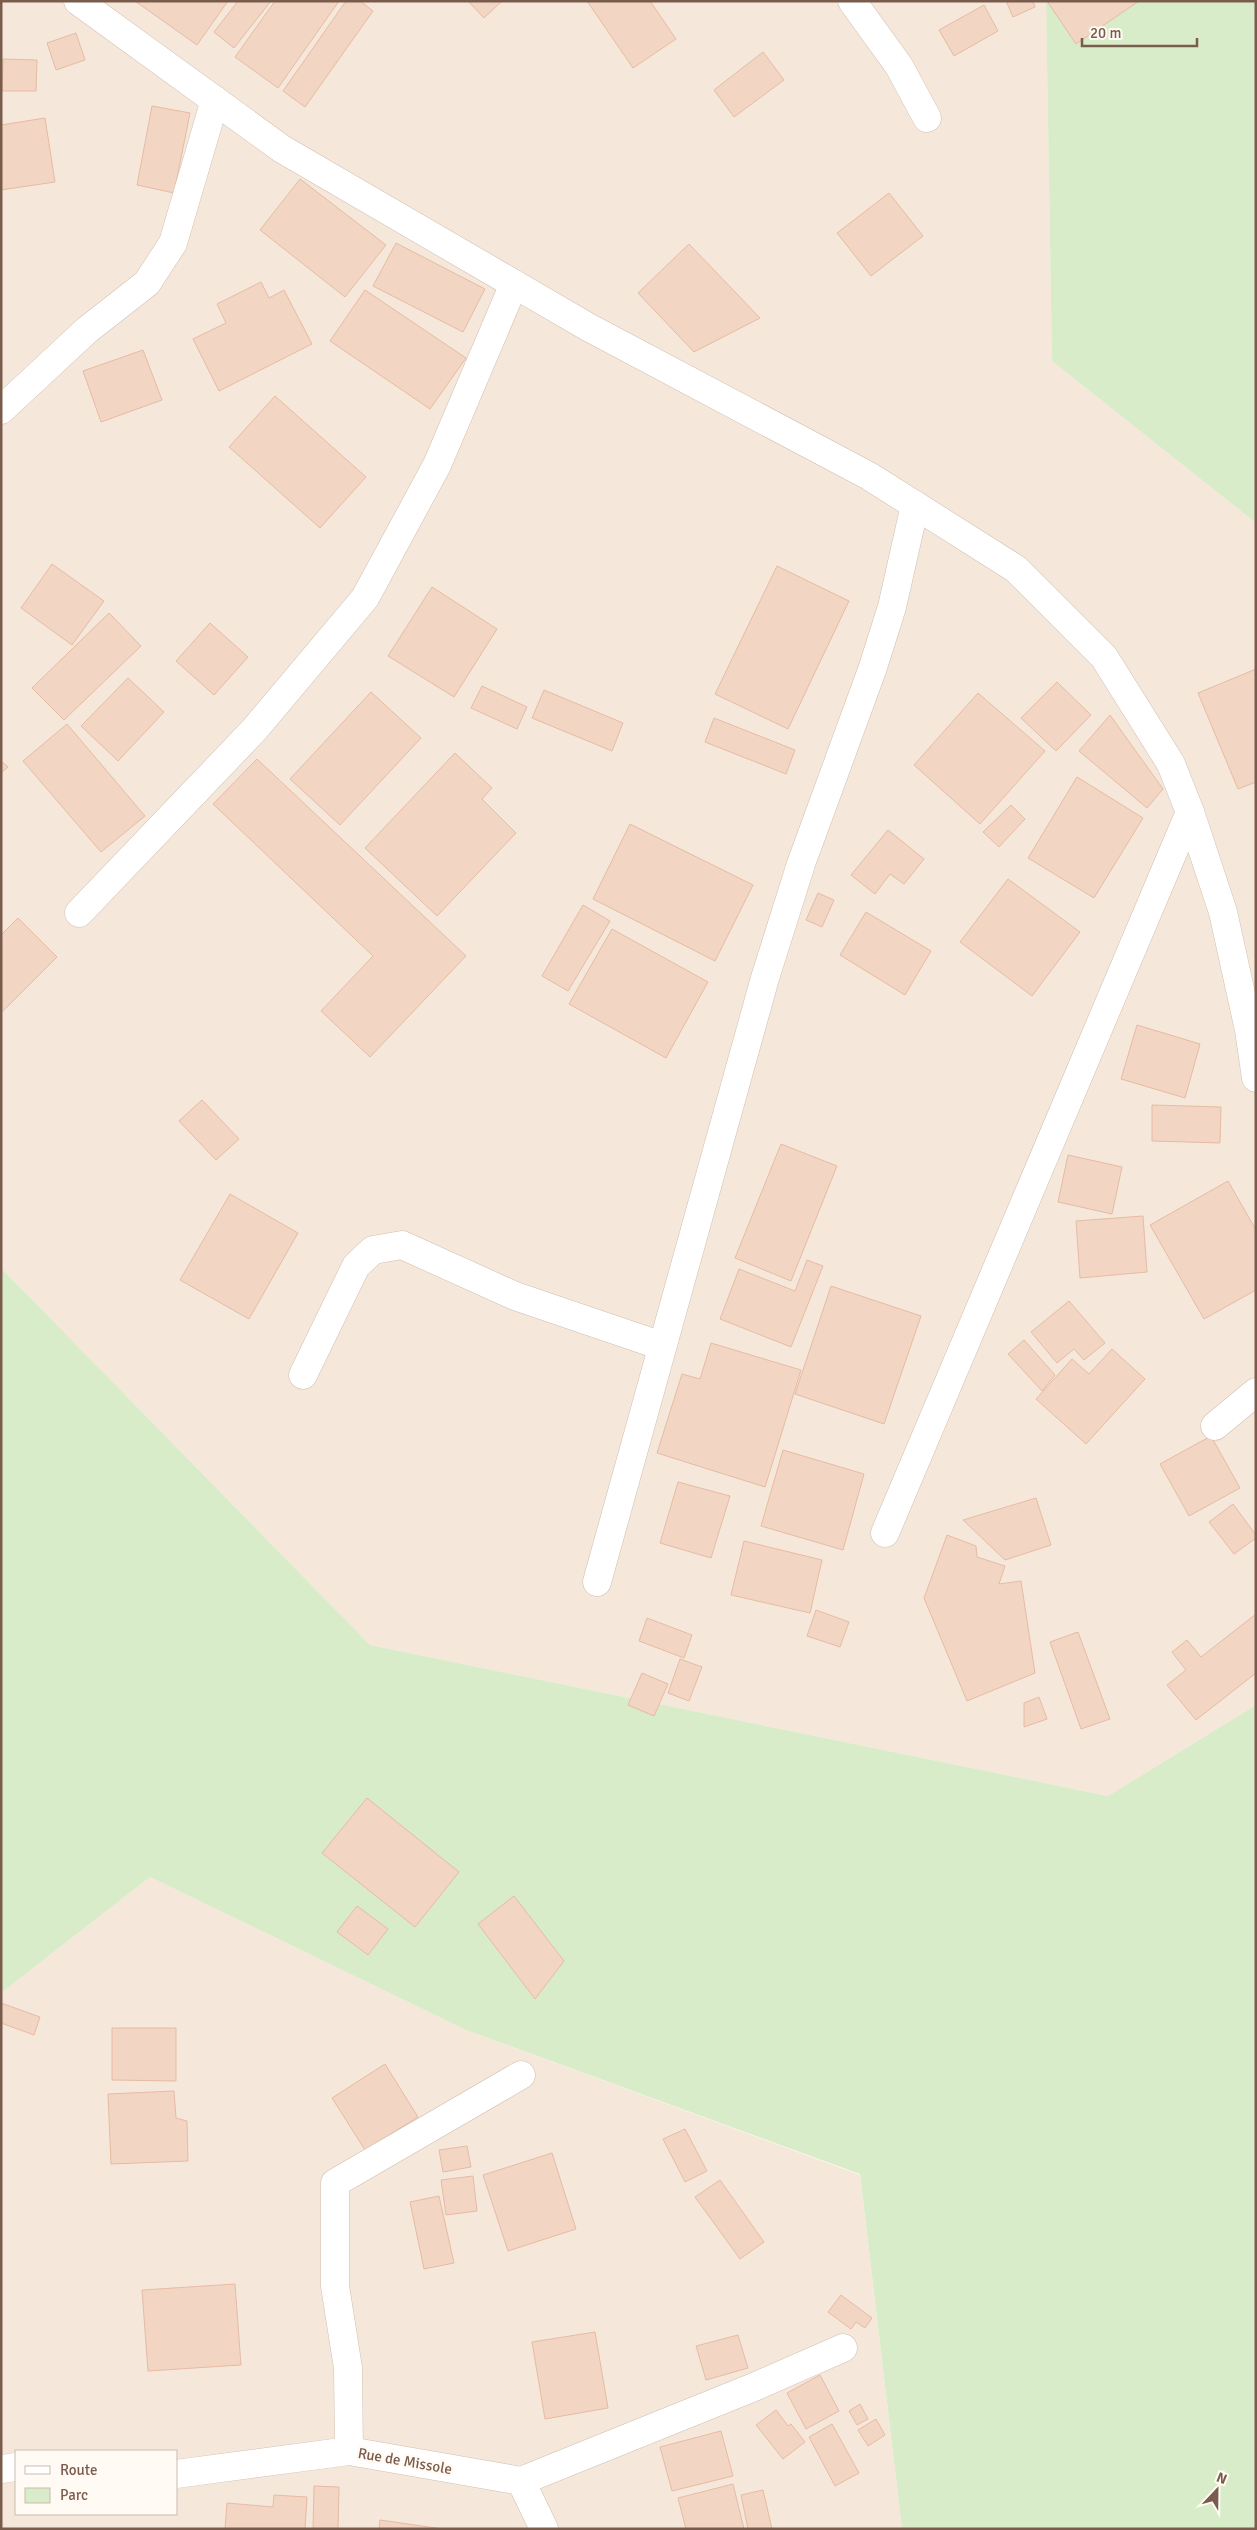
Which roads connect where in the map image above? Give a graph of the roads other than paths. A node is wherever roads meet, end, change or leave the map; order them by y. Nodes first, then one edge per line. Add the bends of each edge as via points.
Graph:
1 (78, 1) edge
2 (852, 1) edge
3 (215, 100) junction
4 (927, 118) dead end
5 (514, 284) junction
6 (1, 410) edge
7 (915, 506) junction
8 (1190, 812) junction
9 (78, 913) dead end
10 (1256, 1078) edge
11 (662, 1346) junction
12 (303, 1375) dead end
13 (1256, 1392) edge
14 (1215, 1426) dead end
15 (885, 1533) dead end
16 (597, 1582) dead end
17 (521, 2075) dead end
18 (843, 2348) dead end
19 (349, 2451) junction
20 (15, 2467) edge
21 (1, 2469) edge
22 (178, 2474) edge
23 (521, 2481) junction
24 (544, 2529) edge

1 - 3 street
2 - 4 street via 899,66
3 - 5 street via 282,149
3 - 6 street via 173,243 147,283 87,330
5 - 7 street via 588,327 869,476
5 - 9 street via 437,465 365,598 254,730
7 - 8 street via 1016,570 1104,657 1171,764
7 - 11 street via 892,608 801,864 765,978
8 - 10 street via 1223,912
8 - 15 street
11 - 12 street via 515,1296 402,1245 373,1250 356,1266
11 - 16 street
13 - 14 street
17 - 19 street via 335,2183 334,2286 348,2368
18 - 23 street
19 - 22 street, Rue de Missole
19 - 23 street, Rue de Missole
20 - 21 street
23 - 24 street

